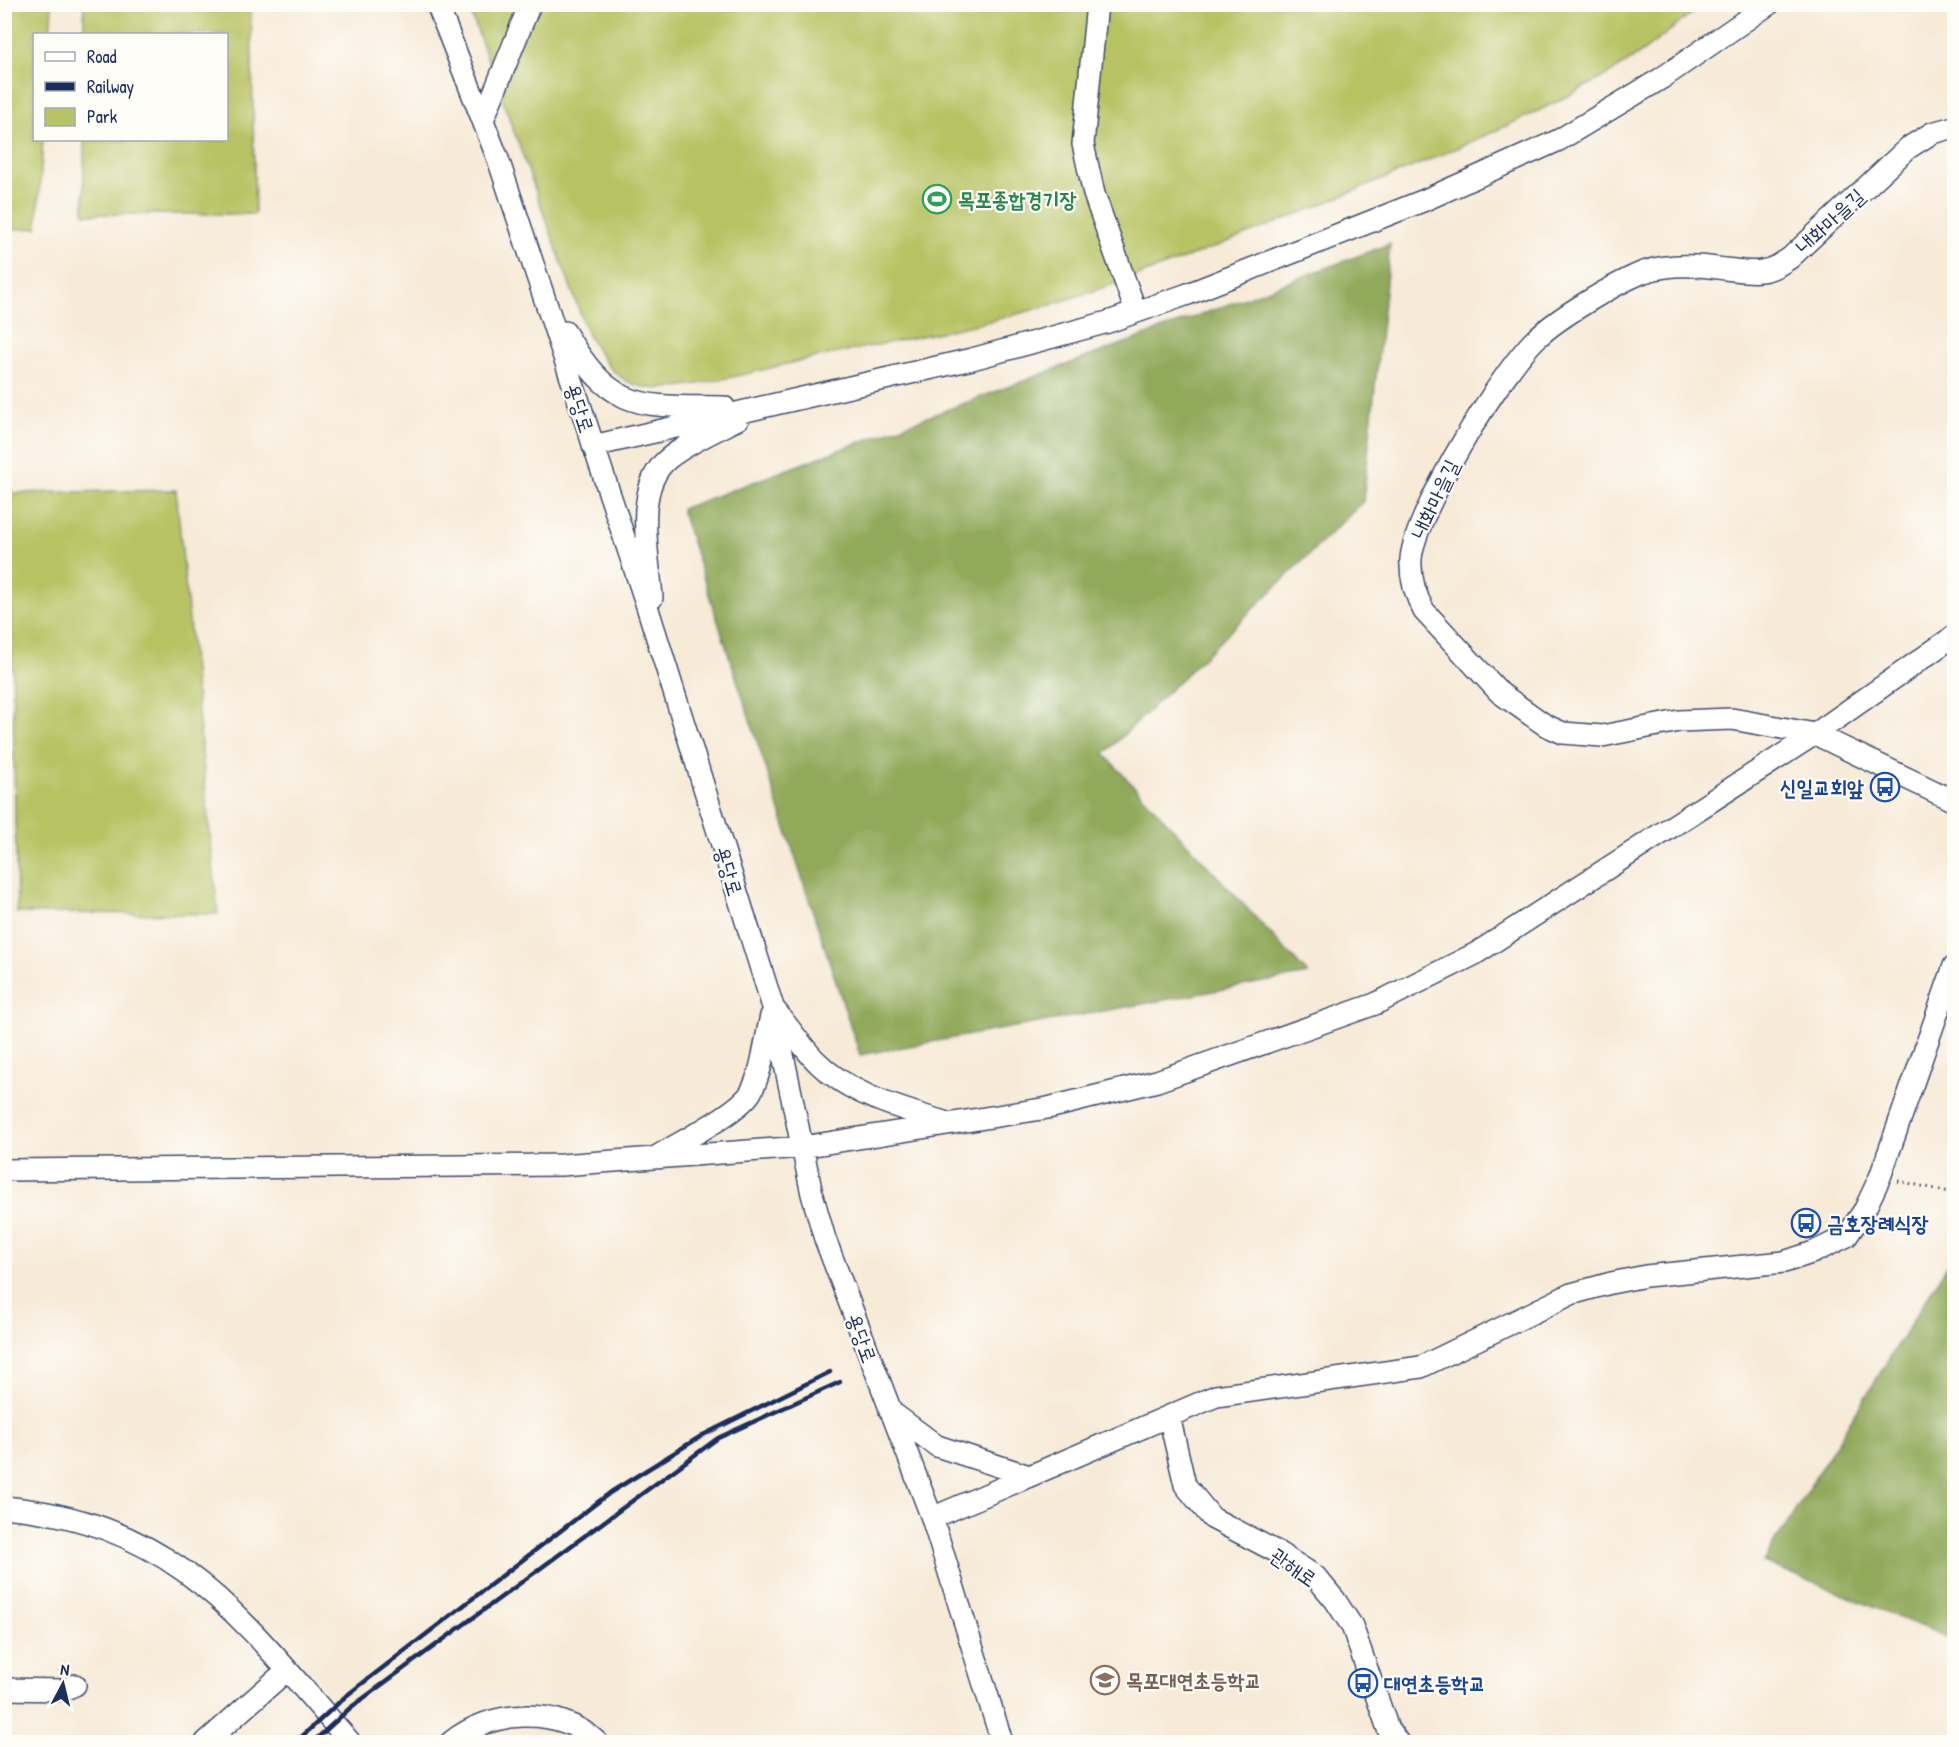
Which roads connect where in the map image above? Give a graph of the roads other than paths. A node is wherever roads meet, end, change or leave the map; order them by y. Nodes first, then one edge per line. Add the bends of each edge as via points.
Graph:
1 (437, 4) edge
2 (530, 4) edge
3 (1097, 4) edge
4 (1769, 4) edge
5 (483, 120) junction
6 (1954, 127) edge
7 (544, 298) junction
8 (1136, 312) junction
9 (760, 407) junction
10 (592, 446) junction
11 (654, 629) junction
12 (1954, 636) edge
13 (1815, 734) junction
14 (1954, 801) edge
15 (1954, 966) edge
16 (773, 1007) junction
17 (950, 1124) junction
18 (802, 1147) junction
19 (653, 1158) junction
20 (4, 1170) edge
21 (889, 1410) junction
22 (1169, 1416) junction
23 (1029, 1476) junction
24 (4, 1507) edge
25 (932, 1518) junction
26 (286, 1671) junction
27 (75, 1685) dead end
28 (4, 1689) edge
29 (206, 1743) edge
30 (350, 1743) edge
31 (451, 1743) edge
32 (597, 1743) edge
33 (1002, 1743) edge
34 (1398, 1743) edge

1 - 5 street, 용당로
2 - 5 street
3 - 8 street via 1083,144 1094,194
4 - 8 street via 1662,78 1559,140 1347,232
5 - 7 street, 용당로
6 - 13 street, 내화마을길 via 1918,140 1790,258 1772,269 1686,266 1643,273 1572,311 1539,336 1522,354 1462,443 1414,541 1412,581 1424,611 1500,693 1545,725 1571,734 1602,736 1679,721 1732,719
7 - 9 street via 597,380 627,398 662,406
7 - 10 street, 용당로
8 - 9 street via 972,359
9 - 10 street
9 - 11 street via 669,458 649,484 646,505
10 - 11 street, 용당로
11 - 16 street, 용당로
12 - 13 street
13 - 14 street, 내화마을길
13 - 17 street via 1475,954 1375,1004 1157,1080 1048,1108
15 - 22 street via 1880,1177 1847,1236 1784,1262 1646,1276 1571,1294 1421,1367 1216,1396
16 - 17 street via 816,1061 848,1085 882,1103
16 - 18 street, 용당로
16 - 19 street via 759,1071 750,1093 733,1109
17 - 18 street
18 - 19 street
18 - 21 street, 용당로 via 825,1239
19 - 20 street via 561,1165
21 - 23 street via 937,1446
21 - 25 street, 용당로
22 - 23 street
22 - 34 street, 관해로 via 1185,1485 1212,1518 1315,1576 1335,1600 1352,1626 1388,1729
23 - 25 street
24 - 26 street via 74,1517 158,1552 223,1600
25 - 33 street, 용당로
26 - 29 street
26 - 30 street
27 - 28 street via 63,1690
31 - 32 street via 493,1719 516,1715 569,1724

